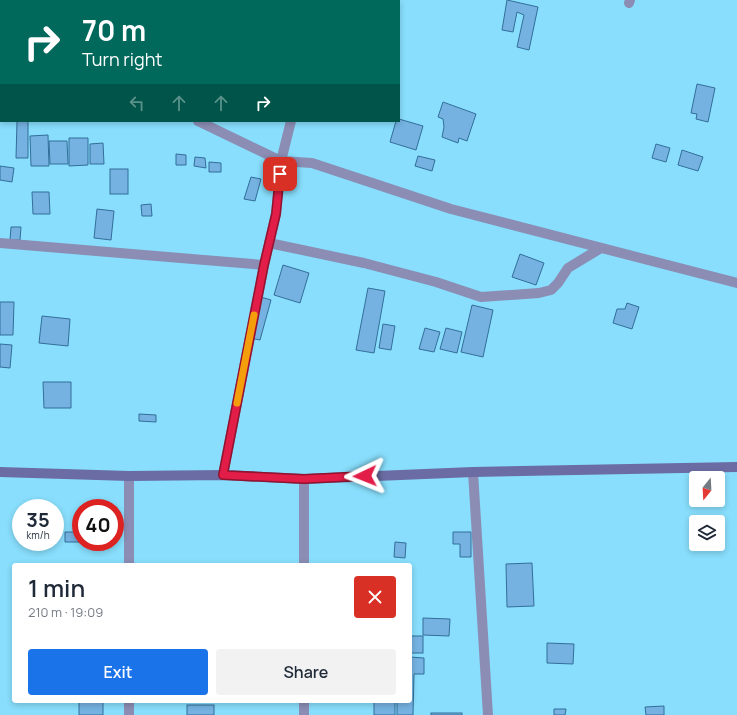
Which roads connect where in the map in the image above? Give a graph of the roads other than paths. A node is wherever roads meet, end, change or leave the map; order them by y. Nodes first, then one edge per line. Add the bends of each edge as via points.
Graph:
1 (200, 122) edge
2 (291, 122) edge
3 (281, 161) junction
4 (0, 243) edge
5 (270, 243) junction
6 (601, 248) junction
7 (264, 265) junction
8 (737, 283) edge
9 (737, 467) edge
10 (0, 472) edge
11 (473, 472) junction
12 (223, 475) junction
13 (129, 476) junction
14 (304, 479) junction
15 (129, 563) edge
16 (304, 563) edge
17 (129, 703) edge
18 (304, 703) edge
19 (130, 715) edge
20 (304, 715) edge
21 (488, 715) edge

1 - 3 street
2 - 3 street
3 - 5 street via 276,214
3 - 6 street via 312,163 451,209
4 - 7 street
5 - 6 street via 364,263 436,282 480,297 551,290 568,268
5 - 7 street
6 - 8 street
7 - 12 street
9 - 11 street
10 - 13 street
11 - 14 street
11 - 21 street
12 - 13 street
12 - 14 street
13 - 15 street
14 - 16 street
17 - 19 street
18 - 20 street

